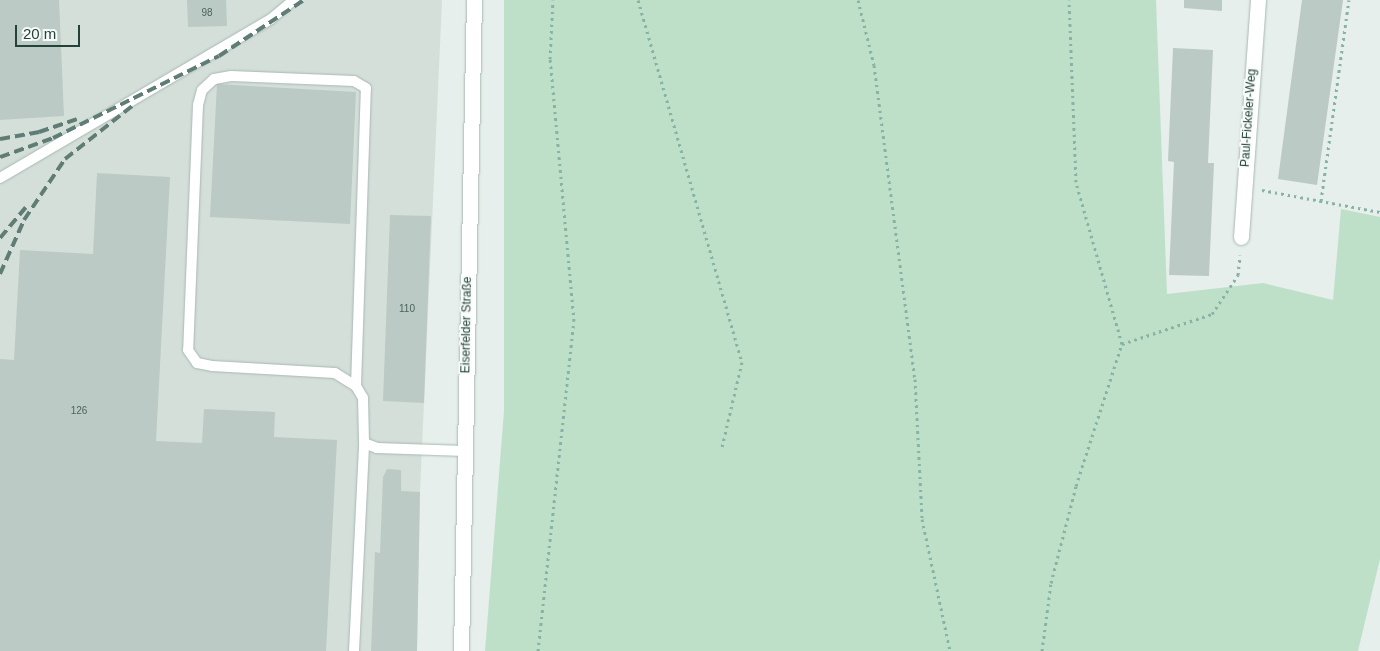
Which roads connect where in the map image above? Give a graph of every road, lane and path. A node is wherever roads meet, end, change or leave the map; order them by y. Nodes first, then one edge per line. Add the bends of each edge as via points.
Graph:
1 (294, 0) edge
2 (474, 0) edge
3 (554, 0) edge
4 (638, 0) edge
5 (858, 0) edge
6 (1070, 0) edge
7 (1258, 0) edge
8 (1349, 0) edge
9 (0, 178) edge
10 (1244, 186) junction
11 (1321, 201) junction
12 (1380, 212) edge
13 (1241, 237) joint
14 (1122, 344) junction
15 (356, 386) junction
16 (364, 443) junction
17 (722, 447) dead end
18 (465, 451) junction
19 (354, 651) edge
20 (461, 651) edge
21 (538, 651) edge
22 (950, 651) edge
23 (1042, 651) edge

1 - 9 lane via 271,19
2 - 18 main road, Eiserfelder Straße
3 - 21 path via 550,59 574,321
4 - 17 path via 742,362
5 - 22 path via 874,64 914,370 922,518
6 - 14 path via 1076,182
7 - 10 main road, Paul-Fickeler-Weg
8 - 11 path
10 - 11 path
10 - 13 main road, Paul-Fickeler-Weg
11 - 12 path
13 - 14 path via 1238,275 1212,314
14 - 23 path via 1076,486 1051,583
15 - 15 lane via 335,373 318,370 197,363 188,350 198,106 202,90 214,79 232,76 354,81 366,88
15 - 16 lane via 363,398
16 - 18 lane via 377,448
16 - 19 lane
18 - 20 main road, Eiserfelder Straße

